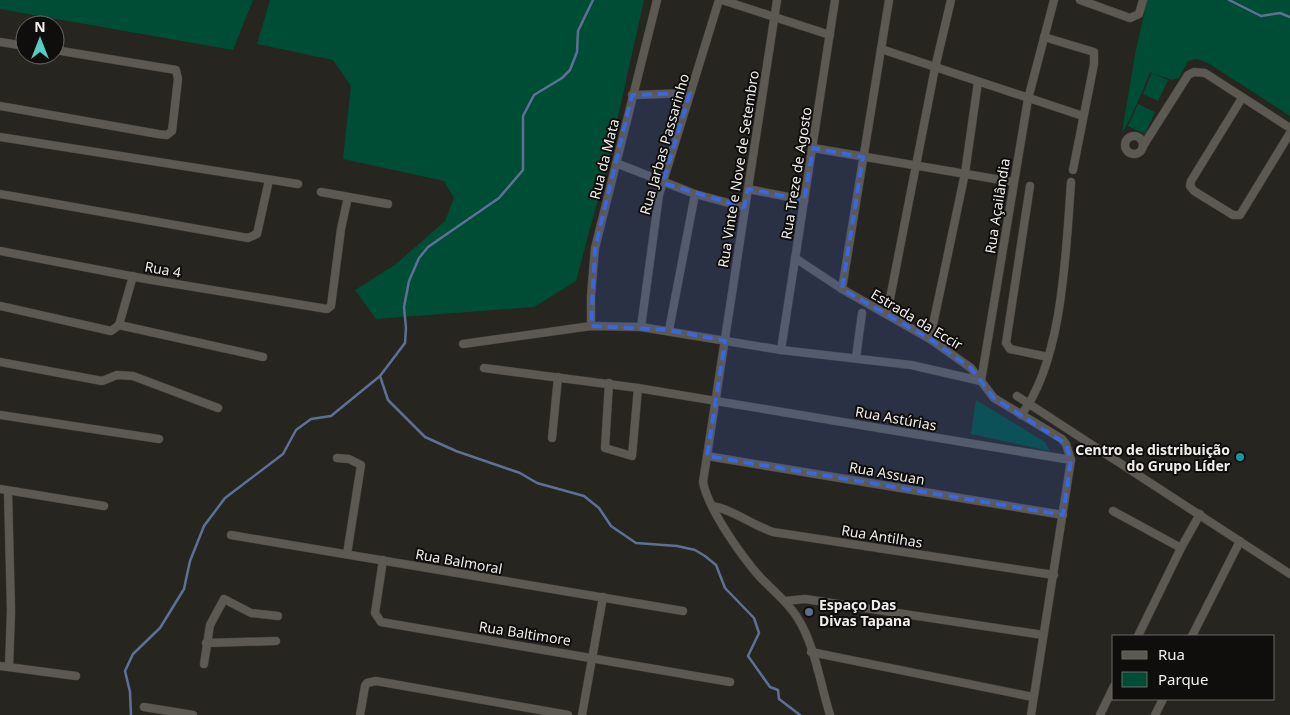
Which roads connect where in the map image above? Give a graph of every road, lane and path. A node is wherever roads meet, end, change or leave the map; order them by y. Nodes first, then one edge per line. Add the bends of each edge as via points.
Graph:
1 (657, 0) edge
2 (721, 0) edge
3 (777, 0) edge
4 (835, 0) edge
5 (889, 0) edge
6 (950, 0) edge
7 (1054, 0) edge
8 (1080, 0) edge
9 (1143, 0) edge
10 (775, 17) junction
11 (830, 36) junction
12 (1044, 37) junction
13 (0, 42) edge
14 (15, 44) edge
15 (881, 49) junction
16 (65, 52) edge
17 (934, 68) junction
18 (978, 82) junction
19 (690, 93) junction
20 (632, 95) junction
21 (1242, 98) junction
22 (1028, 99) junction
23 (0, 106) edge
24 (1083, 116) junction
25 (1290, 128) edge
26 (1290, 133) edge
27 (0, 137) edge
28 (1143, 146) dead end
29 (813, 148) junction
30 (863, 157) junction
31 (616, 164) junction
32 (916, 164) junction
33 (1073, 170) dead end
34 (965, 173) junction
35 (269, 180) junction
36 (1013, 182) junction
37 (1071, 182) dead end
38 (663, 183) junction
39 (298, 184) dead end
40 (1030, 186) dead end
41 (748, 189) junction
42 (321, 192) dead end
43 (0, 194) edge
44 (695, 194) junction
45 (348, 197) junction
46 (804, 200) junction
47 (388, 204) dead end
48 (744, 207) junction
49 (0, 251) edge
50 (795, 258) junction
51 (133, 276) junction
52 (842, 289) junction
53 (0, 306) edge
54 (862, 313) dead end
55 (887, 314) junction
56 (119, 325) junction
57 (591, 326) junction
58 (641, 327) junction
59 (669, 330) junction
60 (930, 339) junction
61 (725, 341) junction
62 (464, 344) dead end
63 (781, 350) junction
64 (263, 357) dead end
65 (1048, 357) junction
66 (856, 358) junction
67 (0, 362) edge
68 (484, 368) dead end
69 (558, 377) junction
70 (981, 381) junction
71 (609, 383) junction
72 (638, 388) junction
73 (1017, 396) dead end
74 (717, 400) junction
75 (1029, 404) junction
76 (218, 408) dead end
77 (1021, 415) junction
78 (0, 416) edge
79 (552, 438) dead end
80 (159, 439) dead end
81 (707, 456) junction
82 (337, 458) dead end
83 (1071, 460) junction
84 (4, 490) edge
85 (710, 503) junction
86 (104, 506) dead end
87 (1113, 511) dead end
88 (1200, 514) junction
89 (1062, 515) junction
90 (231, 535) dead end
91 (1240, 541) junction
92 (1181, 548) junction
93 (347, 554) junction
94 (383, 560) junction
95 (1290, 574) edge
96 (1054, 575) junction
97 (603, 597) junction
98 (785, 601) junction
99 (683, 611) dead end
100 (278, 616) dead end
101 (1043, 635) junction
102 (1138, 635) edge
103 (1193, 635) edge
104 (276, 641) dead end
105 (206, 643) junction
106 (811, 652) junction
107 (591, 656) junction
108 (204, 664) dead end
109 (0, 666) edge
110 (9, 667) junction
111 (76, 676) dead end
112 (730, 682) dead end
113 (1112, 690) edge
114 (1033, 697) junction
115 (1162, 700) edge
116 (144, 707) dead end
117 (193, 715) edge
118 (360, 715) edge
119 (568, 715) edge
120 (582, 715) edge
121 (830, 715) edge
122 (1031, 715) edge
123 (1100, 715) edge
124 (1154, 715) edge

1 - 20 street, Rua da Mata
2 - 10 street
2 - 19 street, Rua Jarbas Passarinho
3 - 10 street, Rua Vinte e Nove de Setembro
4 - 11 street, Rua Treze de Agosto
5 - 15 street
6 - 17 street
7 - 12 street
8 - 9 street via 1130,18 1140,14
10 - 11 street
10 - 41 street, Rua Vinte e Nove de Setembro
11 - 29 street, Rua Treze de Agosto
12 - 22 street, Rua Açailândia
12 - 24 street via 1094,52
13 - 14 street
15 - 17 street
15 - 30 street
16 - 23 street via 176,70 178,79 172,132 158,134
17 - 18 street
17 - 32 street
18 - 22 street
18 - 34 street
19 - 20 street
19 - 38 street, Rua Jarbas Passarinho
20 - 31 street, Rua da Mata
21 - 25 street
21 - 26 street via 1191,181 1194,191 1232,215 1240,215
21 - 28 street via 1204,73 1194,72 1188,75
22 - 24 street
22 - 36 street, Rua Açailândia
24 - 33 street
27 - 35 street
29 - 30 street
29 - 46 street, Rua Treze de Agosto
30 - 32 street
30 - 52 street
31 - 38 street
31 - 57 street, Rua da Mata via 595,248
32 - 34 street
32 - 55 street
34 - 36 street
34 - 60 street
35 - 39 street
35 - 43 street via 257,234 248,238
36 - 70 street, Rua Açailândia
37 - 65 street via 1058,308
38 - 44 street
38 - 58 street, Rua Jarbas Passarinho via 655,213
40 - 65 street via 1006,344 1010,349
41 - 46 street
41 - 48 street, Rua Vinte e Nove de Setembro
42 - 45 street
44 - 48 street
44 - 59 street
45 - 47 street
45 - 51 street, Rua 4 via 330,309
46 - 50 street, Rua Treze de Agosto
48 - 61 street, Rua Vinte e Nove de Setembro
49 - 51 street, Rua 4
50 - 52 street, Estrada da Eccir
50 - 63 street, Rua Treze de Agosto
51 - 56 street
52 - 55 street, Estrada da Eccir
53 - 56 street via 104,330 112,331
54 - 66 street
55 - 60 street, Estrada da Eccir
56 - 64 street
57 - 58 street
57 - 62 street
58 - 59 street
59 - 61 street
60 - 70 street, Estrada da Eccir via 971,368
61 - 63 street
61 - 74 street, Rua Vinte e Nove de Setembro
63 - 66 street
65 - 75 street
66 - 70 street via 911,365
67 - 76 street via 102,381 117,375 133,376
68 - 69 street, Rua Astúrias
69 - 71 street, Rua Astúrias
69 - 79 street
70 - 77 street, Estrada da Eccir via 994,398
71 - 72 street, Rua Astúrias
71 - 72 street via 606,450 632,456
72 - 74 street, Rua Astúrias
73 - 75 street
74 - 81 street, Rua Vinte e Nove de Setembro
74 - 83 street, Rua Astúrias
75 - 77 street
75 - 88 street
77 - 83 street, Estrada da Eccir via 1062,438
78 - 80 street
81 - 85 street, Rua Vinte e Nove de Setembro via 703,482
81 - 89 street, Rua Assuan
82 - 93 street via 361,465
83 - 89 street
84 - 86 street
84 - 110 street via 11,611
85 - 96 street, Rua Antilhas via 773,532
85 - 98 street via 758,575
87 - 92 street
88 - 91 street
88 - 92 street
89 - 96 street
90 - 93 street, Rua Balmoral
91 - 95 street
91 - 103 street
92 - 102 street
93 - 94 street, Rua Balmoral
94 - 97 street, Rua Balmoral
94 - 107 street, Rua Baltimore via 375,613 381,622
96 - 101 street
97 - 99 street, Rua Balmoral
97 - 107 street
98 - 101 street via 804,598
98 - 106 street via 797,617
100 - 105 street via 251,614 228,600 222,600 210,625
101 - 114 street
104 - 105 street
105 - 108 street
106 - 114 street
106 - 121 street
107 - 112 street, Rua Baltimore
107 - 120 street
109 - 110 street
110 - 111 street
113 - 123 street
114 - 122 street
115 - 124 street
116 - 117 street
118 - 119 street via 365,686 376,681

